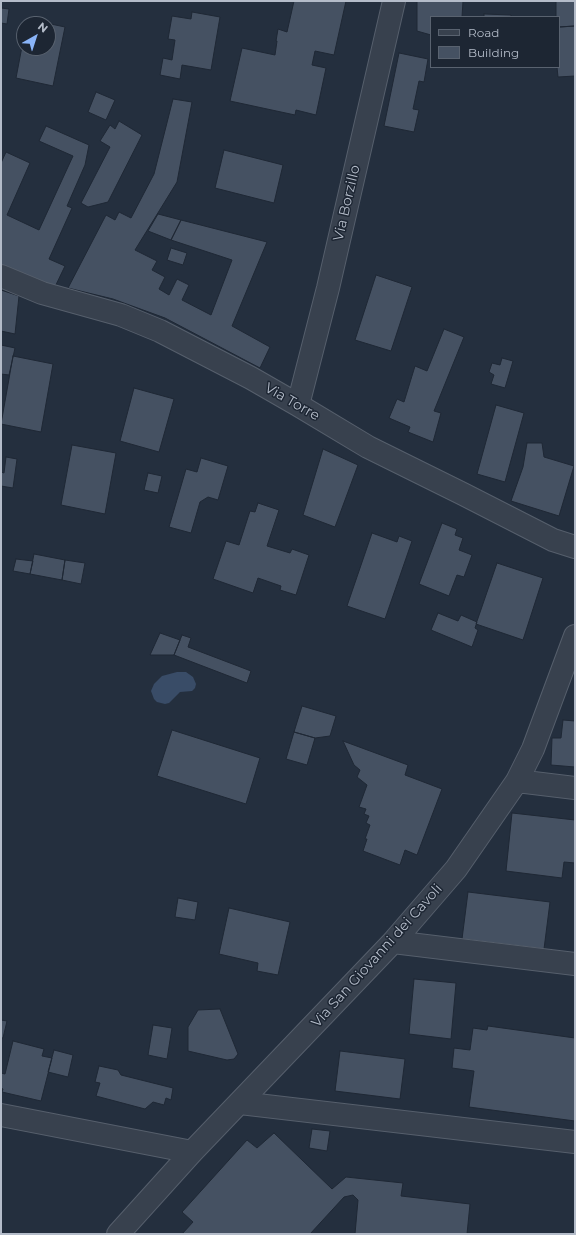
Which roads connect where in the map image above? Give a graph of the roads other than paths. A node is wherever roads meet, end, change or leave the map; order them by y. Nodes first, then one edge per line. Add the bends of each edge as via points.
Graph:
1 (394, 1) edge
2 (1, 276) edge
3 (298, 405) junction
4 (575, 547) edge
5 (575, 636) edge
6 (517, 781) junction
7 (575, 788) edge
8 (393, 942) junction
9 (575, 964) edge
10 (240, 1103) junction
11 (1, 1115) edge
12 (575, 1142) edge
13 (192, 1152) junction
14 (118, 1234) edge

1 - 3 street, Via Borzillo via 328,288
2 - 3 street, Via Torre via 42,293 121,315 160,331
3 - 4 street, Via Torre via 368,447 553,540
5 - 6 street, Via San Giovanni dei Cavoli via 533,749
6 - 7 street
6 - 8 street, Via San Giovanni dei Cavoli via 456,868
8 - 9 street
8 - 10 street, Via San Giovanni dei Cavoli
10 - 12 street
10 - 13 street, Via San Giovanni dei Cavoli
11 - 13 street
13 - 14 street, Via San Giovanni dei Cavoli

